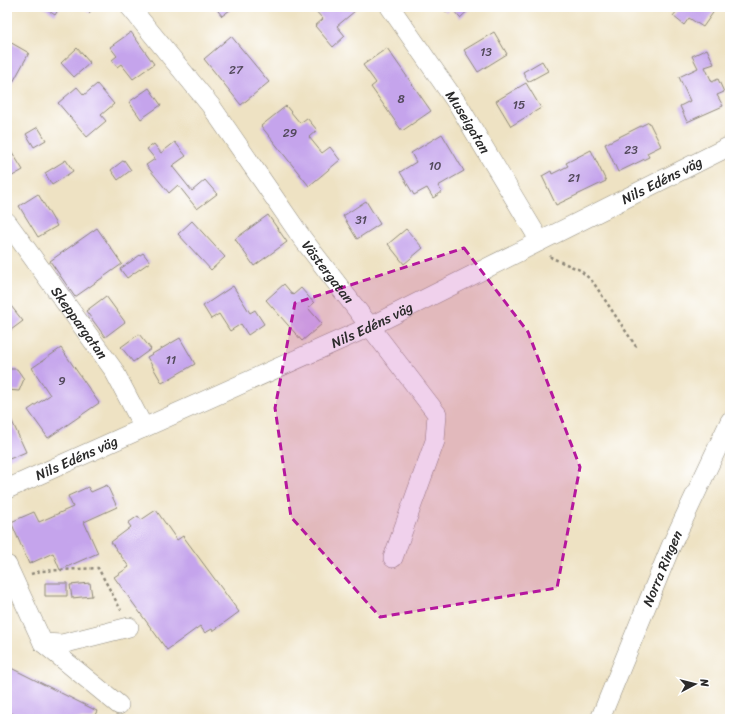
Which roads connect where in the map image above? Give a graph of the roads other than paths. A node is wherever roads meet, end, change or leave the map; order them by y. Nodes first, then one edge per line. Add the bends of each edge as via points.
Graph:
1 (130, 7) edge
2 (390, 7) edge
3 (730, 146) edge
4 (7, 222) edge
5 (540, 241) junction
6 (369, 327) junction
7 (730, 421) edge
8 (144, 428) junction
9 (7, 489) edge
10 (393, 558) dead end
11 (11, 580) edge
12 (129, 626) road end
13 (43, 643) junction
14 (119, 705) dead end
15 (600, 719) edge

1 - 6 street, Västergatan via 211,106 302,238
2 - 5 street, Museigatan via 458,106
3 - 5 street, Nils Edéns väg
4 - 8 street, Skeppargatan via 113,369
5 - 6 street, Nils Edéns väg
6 - 8 street, Nils Edéns väg
6 - 10 street, Västergatan via 437,414 435,441
7 - 15 street, Norra Ringen via 671,546
8 - 9 street, Nils Edéns väg
11 - 13 street
12 - 13 street via 62,644
13 - 14 street

